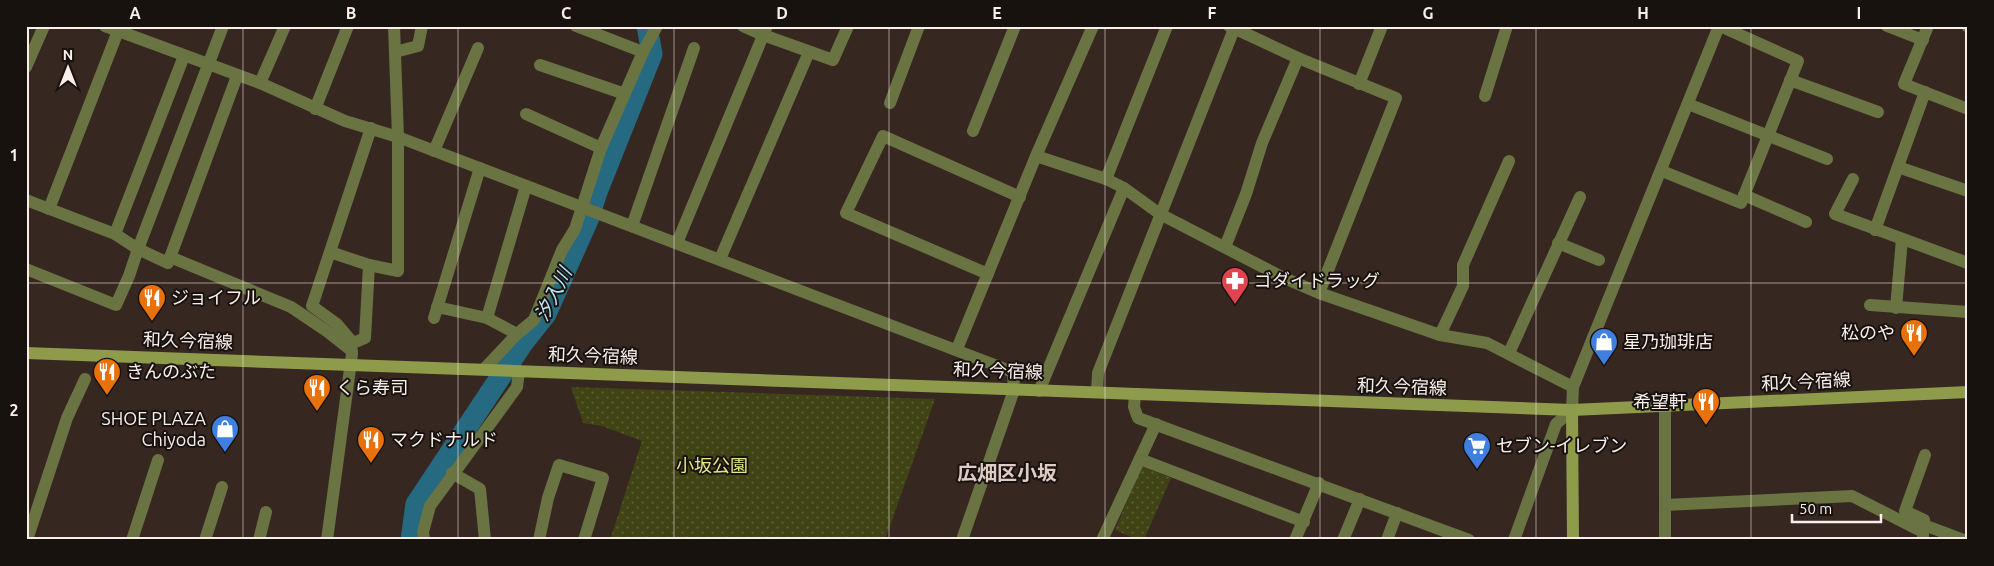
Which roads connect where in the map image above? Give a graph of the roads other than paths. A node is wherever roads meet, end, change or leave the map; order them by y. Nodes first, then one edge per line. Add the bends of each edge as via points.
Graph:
1 (44, 26) edge
2 (105, 26) edge
3 (223, 26) edge
4 (285, 26) edge
5 (348, 26) edge
6 (394, 26) edge
7 (422, 26) edge
8 (576, 26) edge
9 (743, 26) edge
10 (848, 26) edge
11 (919, 26) edge
12 (1015, 26) edge
13 (1093, 26) edge
14 (1167, 26) edge
15 (1382, 26) edge
16 (1507, 26) edge
17 (1720, 26) edge
18 (1887, 26) edge
19 (1928, 26) edge
20 (1232, 27) edge
21 (118, 28) edge
22 (655, 30) edge
23 (765, 31) edge
24 (1923, 40) junction
25 (478, 48) dead end
26 (694, 48) dead end
27 (395, 52) junction
28 (643, 52) junction
29 (809, 52) junction
30 (184, 56) junction
31 (1298, 58) junction
32 (208, 64) junction
33 (540, 65) dead end
34 (26, 67) edge
35 (237, 76) junction
36 (1790, 80) junction
37 (260, 83) junction
38 (1359, 84) junction
39 (1925, 92) junction
40 (625, 94) junction
41 (1485, 96) dead end
42 (890, 103) dead end
43 (1688, 104) junction
44 (315, 109) junction
45 (1968, 109) edge
46 (1878, 112) dead end
47 (526, 114) dead end
48 (371, 128) junction
49 (973, 131) dead end
50 (1768, 136) junction
51 (398, 137) junction
52 (601, 148) junction
53 (434, 151) junction
54 (1036, 156) junction
55 (1827, 159) dead end
56 (1509, 161) dead end
57 (1898, 167) junction
58 (480, 168) junction
59 (1662, 171) junction
60 (1106, 179) junction
61 (1853, 179) dead end
62 (526, 186) junction
63 (1124, 188) junction
64 (1968, 191) edge
65 (1744, 195) junction
66 (1020, 197) junction
67 (1580, 197) dead end
68 (26, 200) edge
69 (583, 208) junction
70 (49, 209) junction
71 (1160, 214) junction
72 (1806, 222) dead end
73 (632, 226) junction
74 (1875, 230) junction
75 (116, 234) junction
76 (1902, 240) junction
77 (677, 243) junction
78 (1558, 243) junction
79 (1226, 247) junction
80 (138, 249) junction
81 (330, 252) junction
82 (170, 257) junction
83 (720, 259) junction
84 (1599, 260) dead end
85 (1968, 263) edge
86 (369, 265) junction
87 (26, 269) edge
88 (988, 274) junction
89 (1319, 293) junction
90 (1870, 305) dead end
91 (1896, 308) junction
92 (1968, 312) edge
93 (487, 318) junction
94 (517, 334) junction
95 (1440, 335) junction
96 (353, 347) junction
97 (957, 350) junction
98 (26, 353) edge
99 (1509, 353) junction
100 (350, 365) junction
101 (488, 369) junction
102 (519, 371) junction
103 (85, 379) dead end
104 (1574, 387) junction
105 (1014, 390) junction
106 (1039, 390) junction
107 (1097, 392) junction
108 (1968, 392) edge
109 (1135, 394) junction
110 (1665, 407) junction
111 (1572, 410) junction
112 (1156, 424) junction
113 (1925, 455) dead end
114 (1140, 459) junction
115 (158, 460) dead end
116 (452, 473) junction
117 (1319, 483) junction
118 (222, 487) dead end
119 (1360, 499) junction
120 (1665, 505) junction
121 (266, 512) dead end
122 (1397, 513) junction
123 (1304, 522) junction
124 (1923, 532) edge
125 (963, 537) dead end
126 (27, 540) edge
127 (132, 540) edge
128 (205, 540) edge
129 (259, 540) edge
130 (327, 540) edge
131 (424, 540) edge
132 (485, 540) edge
133 (538, 540) edge
134 (584, 540) edge
135 (1102, 540) edge
136 (1295, 540) edge
137 (1343, 540) edge
138 (1386, 540) edge
139 (1469, 540) edge
140 (1514, 540) edge
141 (1573, 540) edge
142 (1665, 540) edge
143 (1964, 540) edge

1 - 34 street
2 - 21 street
3 - 32 street
4 - 37 street
5 - 44 street
6 - 27 street
7 - 27 street via 418,46
8 - 28 street
9 - 23 street
10 - 29 street via 833,60
11 - 42 street
12 - 49 street
13 - 54 street
14 - 60 street
15 - 38 street
16 - 41 street
17 - 36 street via 1798,61
17 - 43 street
18 - 24 street
19 - 24 street
20 - 31 street
20 - 71 street
21 - 30 street
21 - 70 street
22 - 28 street
23 - 29 street
23 - 77 street
24 - 39 street via 1904,84
25 - 53 street
26 - 73 street
27 - 51 street
28 - 40 street
29 - 83 street
30 - 32 street
30 - 75 street
31 - 38 street
31 - 79 street via 1262,143
32 - 35 street
32 - 80 street
33 - 40 street
35 - 37 street
35 - 82 street
36 - 46 street
36 - 50 street
37 - 44 street
38 - 89 street via 1396,98
39 - 45 street
39 - 57 street
40 - 52 street
43 - 50 street
43 - 59 street
44 - 48 street
47 - 52 street
48 - 51 street
48 - 81 street
50 - 55 street
50 - 65 street
51 - 53 street
51 - 86 street via 398,272
52 - 69 street
53 - 58 street
54 - 60 street
54 - 66 street
56 - 95 street via 1463,265 1463,286
57 - 64 street
57 - 74 street
58 - 62 street
58 - 93 street via 435,313
59 - 65 street via 1741,203
59 - 104 street
60 - 63 street
61 - 74 street via 1835,214
62 - 69 street
62 - 93 street
63 - 71 street
63 - 106 street
65 - 72 street
66 - 88 street
66 - 88 street via 883,136 846,213
67 - 78 street
68 - 70 street
69 - 73 street
69 - 94 street via 534,320
70 - 75 street
71 - 79 street
71 - 107 street via 1098,373
73 - 77 street
74 - 76 street
75 - 80 street
76 - 85 street
76 - 91 street
77 - 83 street
78 - 84 street
78 - 99 street
79 - 89 street
80 - 82 street via 168,263
80 - 87 street via 116,305
81 - 86 street
81 - 96 street via 312,306 337,324
82 - 96 street via 291,307
83 - 97 street
86 - 96 street via 365,338
88 - 97 street
89 - 95 street
90 - 91 street
91 - 92 street
93 - 94 street
94 - 101 street
95 - 99 street via 1487,343
96 - 100 street
97 - 105 street via 1013,372
98 - 100 main road, 和久今宿線
99 - 104 street
100 - 101 main road, 和久今宿線
100 - 130 street
101 - 102 main road, 和久今宿線
102 - 105 main road, 和久今宿線
102 - 116 street via 517,387
103 - 126 street via 67,418
104 - 111 street
105 - 106 main road, 和久今宿線
105 - 125 street
106 - 107 main road, 和久今宿線
107 - 109 main road, 和久今宿線
108 - 110 main road, 和久今宿線
109 - 111 main road, 和久今宿線
109 - 112 street via 1134,407 1138,418
110 - 111 main road, 和久今宿線
110 - 120 street
111 - 140 street via 1556,424
111 - 141 main road
112 - 114 street
112 - 117 street
113 - 124 street via 1905,511 1924,520
114 - 123 street
114 - 135 street
115 - 127 street
116 - 131 street via 430,506
116 - 132 street via 480,489
117 - 119 street
117 - 123 street
118 - 128 street
119 - 122 street
119 - 137 street
120 - 124 street via 1852,496
120 - 142 street
121 - 129 street
122 - 138 street
122 - 139 street
123 - 136 street
124 - 143 street
133 - 134 street via 559,465 603,478

